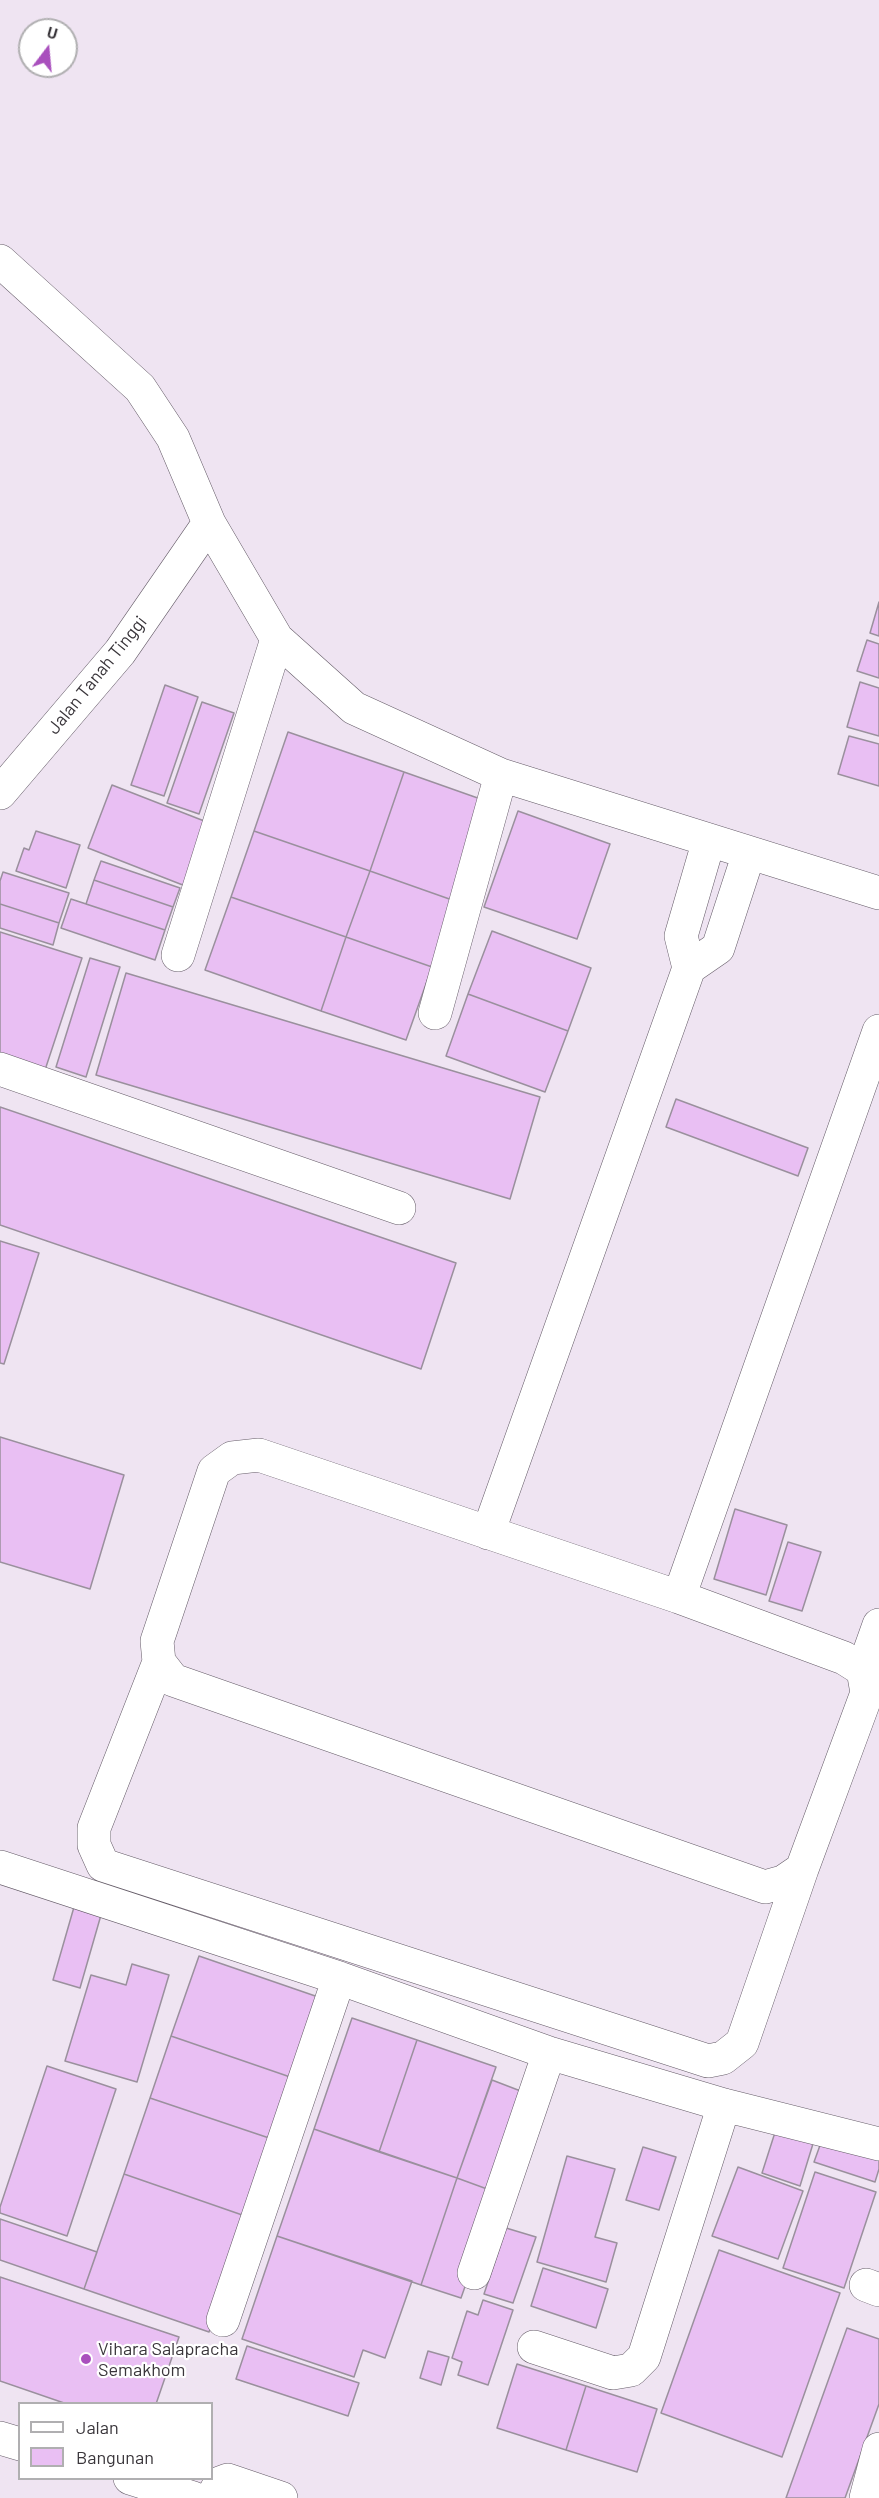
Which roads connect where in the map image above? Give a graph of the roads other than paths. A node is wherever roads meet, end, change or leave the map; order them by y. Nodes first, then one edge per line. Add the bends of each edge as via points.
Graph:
1 (0, 261) edge
2 (209, 523) junction
3 (277, 639) junction
4 (501, 775) junction
5 (0, 793) edge
6 (710, 840) junction
7 (749, 853) junction
8 (879, 893) edge
9 (178, 955) dead end
10 (689, 968) junction
11 (435, 1013) dead end
12 (879, 1031) edge
13 (0, 1069) edge
14 (399, 1208) dead end
15 (488, 1533) junction
16 (679, 1597) junction
17 (879, 1625) edge
18 (159, 1662) junction
19 (862, 1670) junction
20 (0, 1867) edge
21 (802, 1869) junction
22 (339, 1978) junction
23 (549, 2053) junction
24 (724, 2105) junction
25 (879, 2144) edge
26 (474, 2273) dead end
27 (223, 2320) dead end
28 (534, 2348) dead end
29 (0, 2438) edge
30 (18, 2443) edge
31 (879, 2449) edge
32 (136, 2480) edge
33 (872, 2488) edge
34 (193, 2498) edge
35 (212, 2498) edge
36 (281, 2498) edge

1 - 2 street via 140,388 173,438
2 - 3 street
2 - 5 street, Jalan Tanah Tinggi via 120,652
3 - 4 street via 354,708
3 - 9 street
4 - 6 street
4 - 11 street
6 - 7 street
6 - 10 street via 681,936
7 - 8 street
7 - 10 street via 718,948
10 - 15 street
12 - 16 street
13 - 14 street
15 - 16 street
15 - 18 street via 259,1455 232,1458 214,1471 157,1641
16 - 19 street via 844,1658
17 - 19 street
18 - 21 street via 173,1680 765,1887 783,1882
18 - 21 street via 94,1828 94,1845 103,1865 708,2061 723,2058 742,2043
19 - 21 street via 867,1693
20 - 22 street
22 - 23 street
22 - 27 street
23 - 24 street
23 - 26 street
24 - 25 street
24 - 28 street via 644,2357 631,2370 613,2373
29 - 30 street
31 - 33 street
32 - 34 street
35 - 36 street via 220,2483 228,2480

